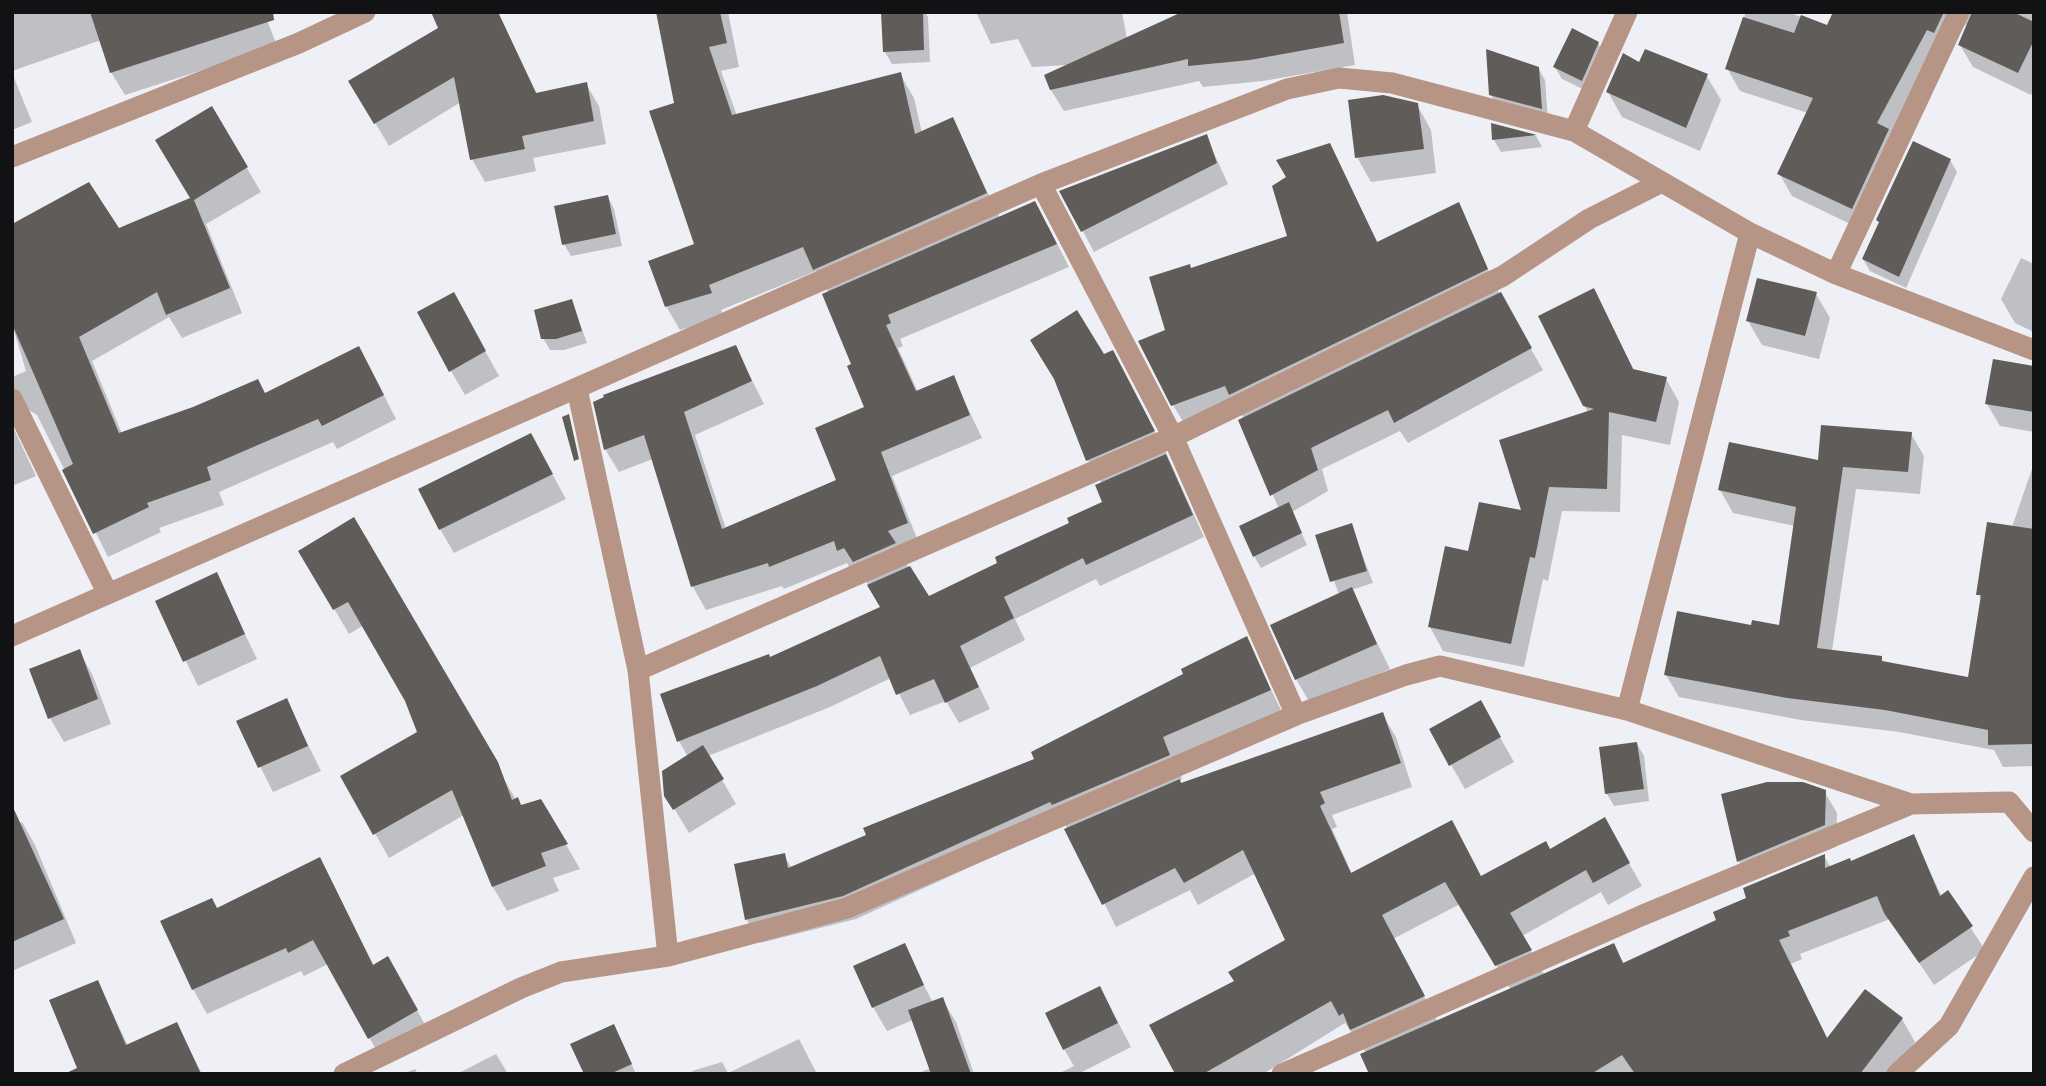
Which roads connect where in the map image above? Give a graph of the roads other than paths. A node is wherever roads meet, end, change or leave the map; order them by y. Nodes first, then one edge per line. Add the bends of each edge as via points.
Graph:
1 (365, 12) edge
2 (1628, 12) edge
3 (1959, 12) edge
4 (1574, 131) junction
5 (12, 157) edge
6 (1662, 182) junction
7 (1041, 184) junction
8 (1750, 233) junction
9 (1836, 274) junction
10 (2034, 350) edge
11 (577, 388) junction
12 (12, 399) edge
13 (1173, 437) junction
14 (107, 592) junction
15 (12, 636) edge
16 (638, 670) junction
17 (1627, 710) junction
18 (1296, 715) junction
19 (1910, 804) junction
20 (2034, 832) edge
21 (2034, 877) edge
22 (668, 956) junction
23 (344, 1074) edge
24 (1282, 1074) edge
25 (1897, 1074) edge

1 - 5 street via 299,43
2 - 4 street
3 - 9 street
4 - 6 street
4 - 7 street via 1392,83 1339,78 1287,89
6 - 8 street
6 - 13 street via 1589,219 1503,276
7 - 11 street
7 - 13 street
8 - 9 street
8 - 17 street
9 - 10 street
11 - 14 street
11 - 16 street
12 - 14 street
13 - 16 street
13 - 18 street
14 - 15 street
16 - 22 street
17 - 18 street via 1440,666
17 - 19 street
18 - 22 street via 848,908
19 - 20 street via 2009,802
19 - 24 street
21 - 25 street via 1949,1026
22 - 23 street via 561,972

